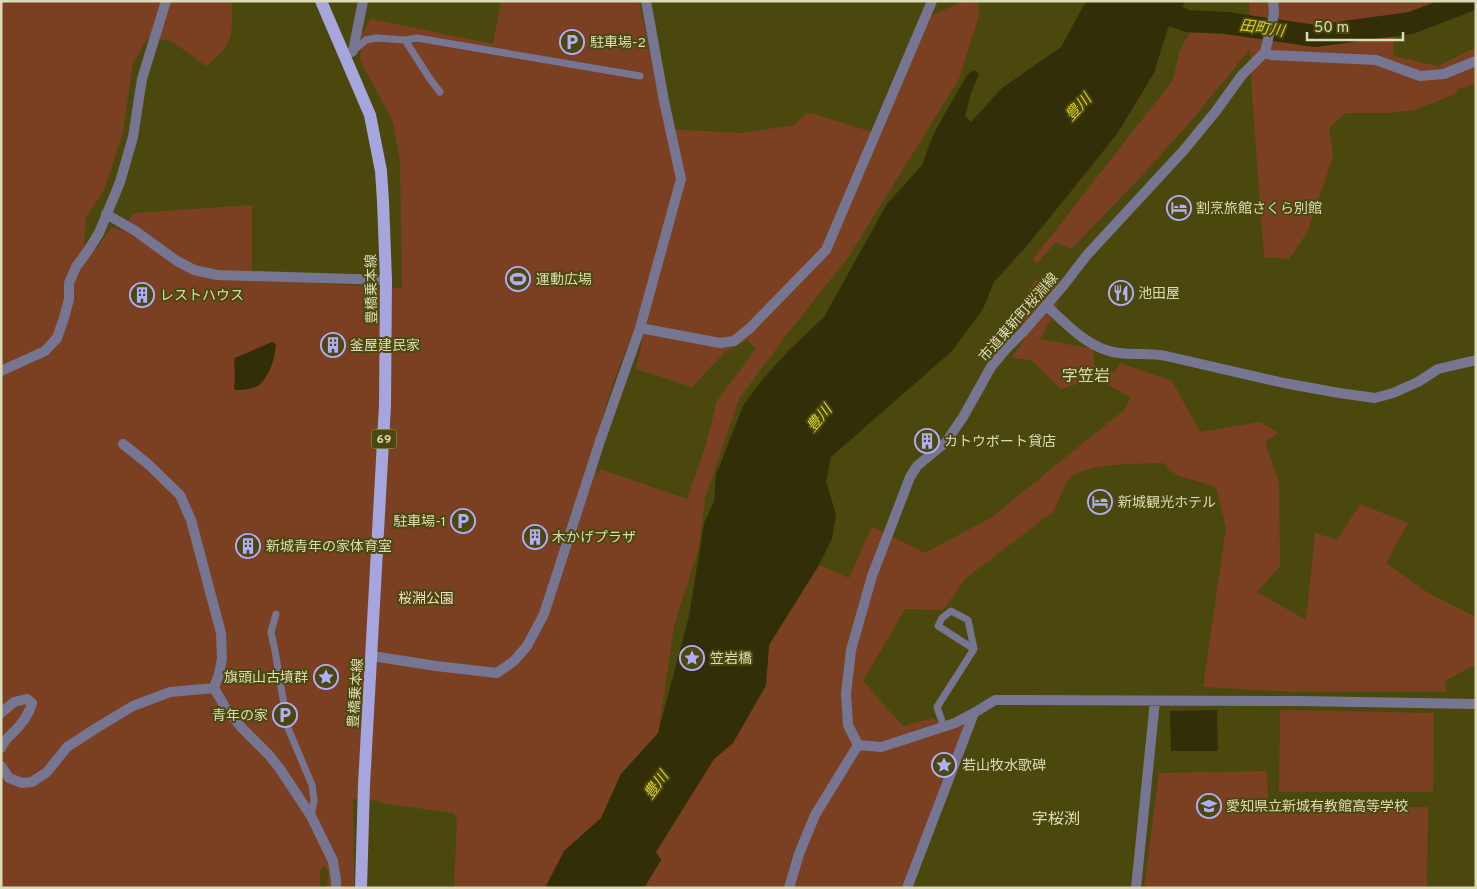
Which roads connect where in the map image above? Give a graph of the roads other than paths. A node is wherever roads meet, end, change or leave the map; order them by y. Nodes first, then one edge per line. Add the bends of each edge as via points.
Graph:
1 (166, 1) edge
2 (321, 1) edge
3 (363, 1) edge
4 (646, 1) edge
5 (932, 1) edge
6 (1273, 1) edge
7 (405, 40) junction
8 (1265, 52) junction
9 (349, 54) junction
10 (1476, 61) edge
11 (640, 76) dead end
12 (440, 92) dead end
13 (106, 214) junction
14 (386, 280) junction
15 (1046, 305) junction
16 (640, 328) junction
17 (1476, 360) edge
18 (1, 371) edge
19 (123, 444) dead end
20 (276, 614) dead end
21 (974, 648) junction
22 (372, 656) junction
23 (214, 688) junction
24 (1155, 700) junction
25 (1476, 704) edge
26 (1, 713) edge
27 (974, 713) junction
28 (944, 727) junction
29 (858, 745) junction
30 (1, 748) edge
31 (1, 766) edge
32 (311, 816) junction
33 (336, 888) edge
34 (361, 888) edge
35 (790, 888) edge
36 (907, 888) edge
37 (1136, 888) edge

1 - 13 street via 142,79 128,155
2 - 9 main road, 豊橋乗本線 / 69
3 - 9 street
4 - 16 street via 681,180
5 - 16 street via 826,250 734,341 720,343
6 - 8 street via 1274,14
7 - 9 lane via 366,40
7 - 11 lane via 418,38
7 - 12 lane
8 - 10 street via 1271,55 1376,60 1420,76 1444,74
8 - 15 street, 市道東新町桜淵線 via 1242,75 1184,150 1087,255
9 - 14 main road, 豊橋乗本線 / 69 via 370,115 380,164
13 - 14 street via 194,270 217,275
13 - 18 street via 69,284 64,318 56,338 45,351
14 - 22 main road, 豊橋乗本線 / 69 via 386,404
15 - 17 street via 1082,338 1118,353 1166,356 1284,383 1375,398 1418,382 1438,369
15 - 29 street, 市道東新町桜淵線 via 991,367 946,442 917,466 910,477 872,576 851,650 846,694 848,726
16 - 22 street via 544,614 527,646 497,673
19 - 23 street via 180,495 192,520 221,633 222,659
20 - 32 lane via 271,632 288,728 312,785
21 - 21 lane via 968,620 951,611 942,618 938,626
21 - 28 lane via 937,707
22 - 34 main road, 豊橋乗本線 / 69
23 - 31 street via 170,692 133,706 67,747 47,772 32,782 22,784 9,778
23 - 32 street via 240,727 280,769
24 - 25 street
24 - 27 street via 995,700
24 - 37 street
26 - 30 street via 14,702 27,699 32,703 21,725
27 - 28 street
27 - 36 street
28 - 29 street via 881,747
29 - 35 street via 815,814
32 - 33 street via 333,861

